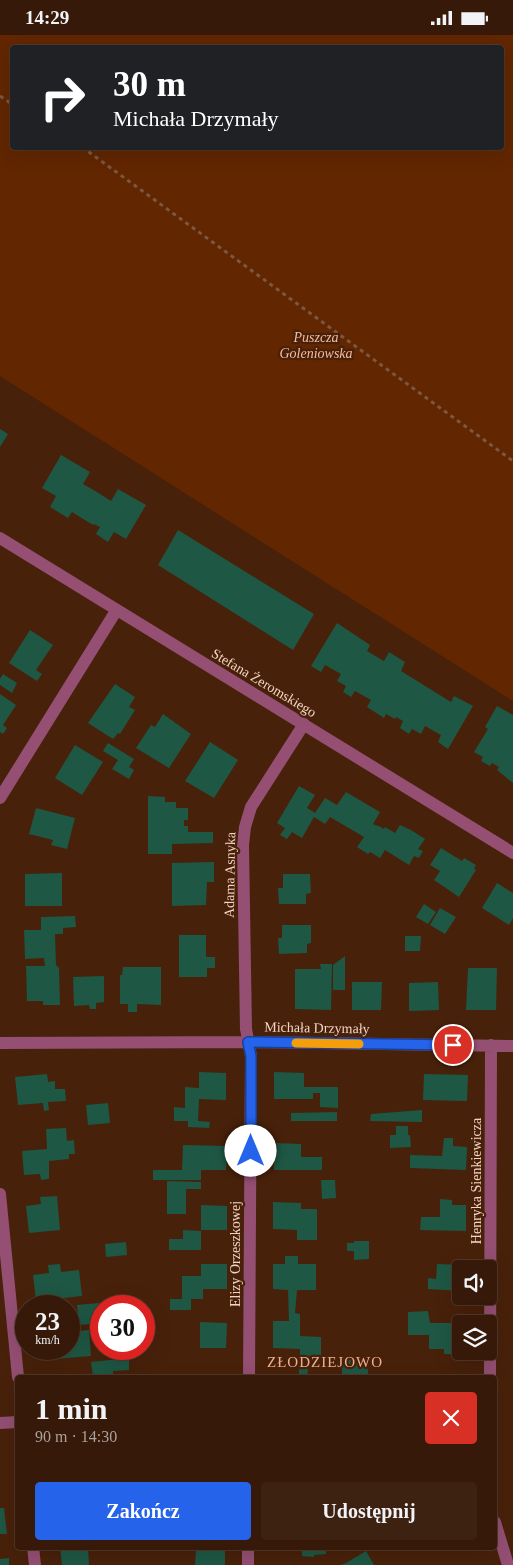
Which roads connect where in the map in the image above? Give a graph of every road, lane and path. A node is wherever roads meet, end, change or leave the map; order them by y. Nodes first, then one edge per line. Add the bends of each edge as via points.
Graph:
1 (86, 150) edge
2 (513, 461) edge
3 (0, 538) edge
4 (116, 611) junction
5 (304, 724) junction
6 (0, 798) edge
7 (513, 853) edge
8 (248, 1042) junction
9 (0, 1043) edge
10 (491, 1045) junction
11 (513, 1045) edge
12 (0, 1194) edge
13 (18, 1375) edge
14 (249, 1375) edge
15 (490, 1375) edge
16 (15, 1422) edge
17 (0, 1423) edge
18 (497, 1529) edge
19 (33, 1550) edge
20 (248, 1550) edge
21 (35, 1565) edge
22 (248, 1565) edge
23 (508, 1565) edge

1 - 2 path
3 - 4 street, Stefana Żeromskiego
4 - 5 street, Stefana Żeromskiego
4 - 6 street
5 - 7 street, Stefana Żeromskiego
5 - 8 street, Adama Asnyka via 251,807 245,827 243,874
8 - 9 street, Michała Drzymały
8 - 10 street, Michała Drzymały
8 - 14 street, Elizy Orzeszkowej via 251,1056
10 - 11 street, Michała Drzymały
10 - 15 street, Henryka Sienkiewicza
12 - 13 street
16 - 17 street
18 - 23 street
19 - 21 street
20 - 22 street

